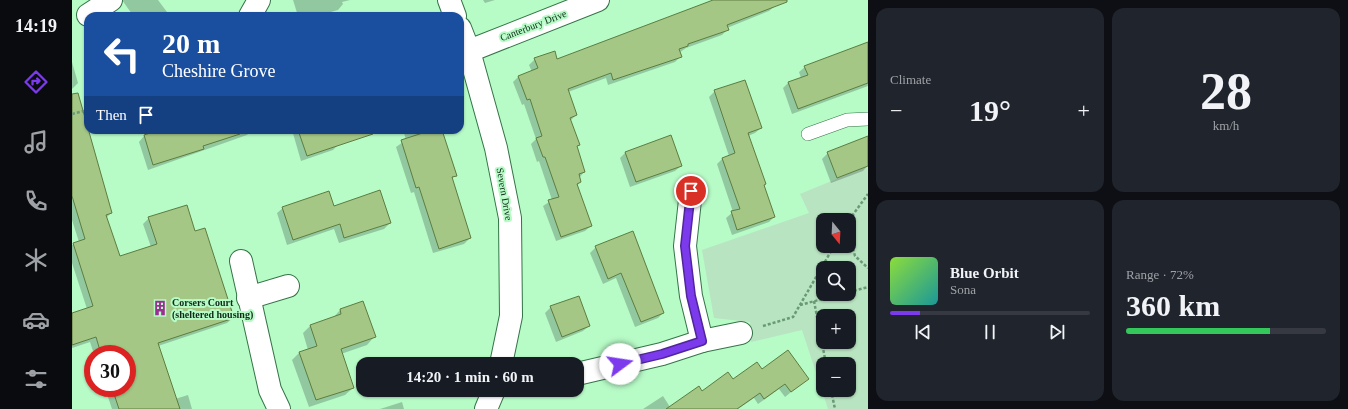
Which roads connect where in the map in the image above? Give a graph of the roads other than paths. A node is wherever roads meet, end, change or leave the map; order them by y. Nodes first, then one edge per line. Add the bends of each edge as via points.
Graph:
1 (111, 0) edge
2 (259, 0) edge
3 (449, 0) edge
4 (598, 0) edge
5 (85, 10) edge
6 (252, 12) edge
7 (454, 12) edge
8 (464, 38) edge
9 (469, 51) junction
10 (868, 119) edge
11 (808, 134) dead end
12 (691, 191) dead end
13 (241, 261) dead end
14 (288, 286) dead end
15 (248, 298) junction
16 (741, 333) road end
17 (702, 341) junction
18 (502, 357) edge
19 (584, 372) edge
20 (491, 397) edge
21 (279, 409) edge
22 (486, 409) edge

1 - 5 street
2 - 6 street
3 - 7 street
4 - 9 street, Canterbury Drive
8 - 9 street, Severn Drive
9 - 18 street, Severn Drive via 496,148 510,218 511,316
10 - 11 lane via 847,120
12 - 17 street via 685,246 691,296
13 - 15 street
14 - 15 street
15 - 21 street via 270,390
16 - 17 street
17 - 19 street via 662,354
20 - 22 street

